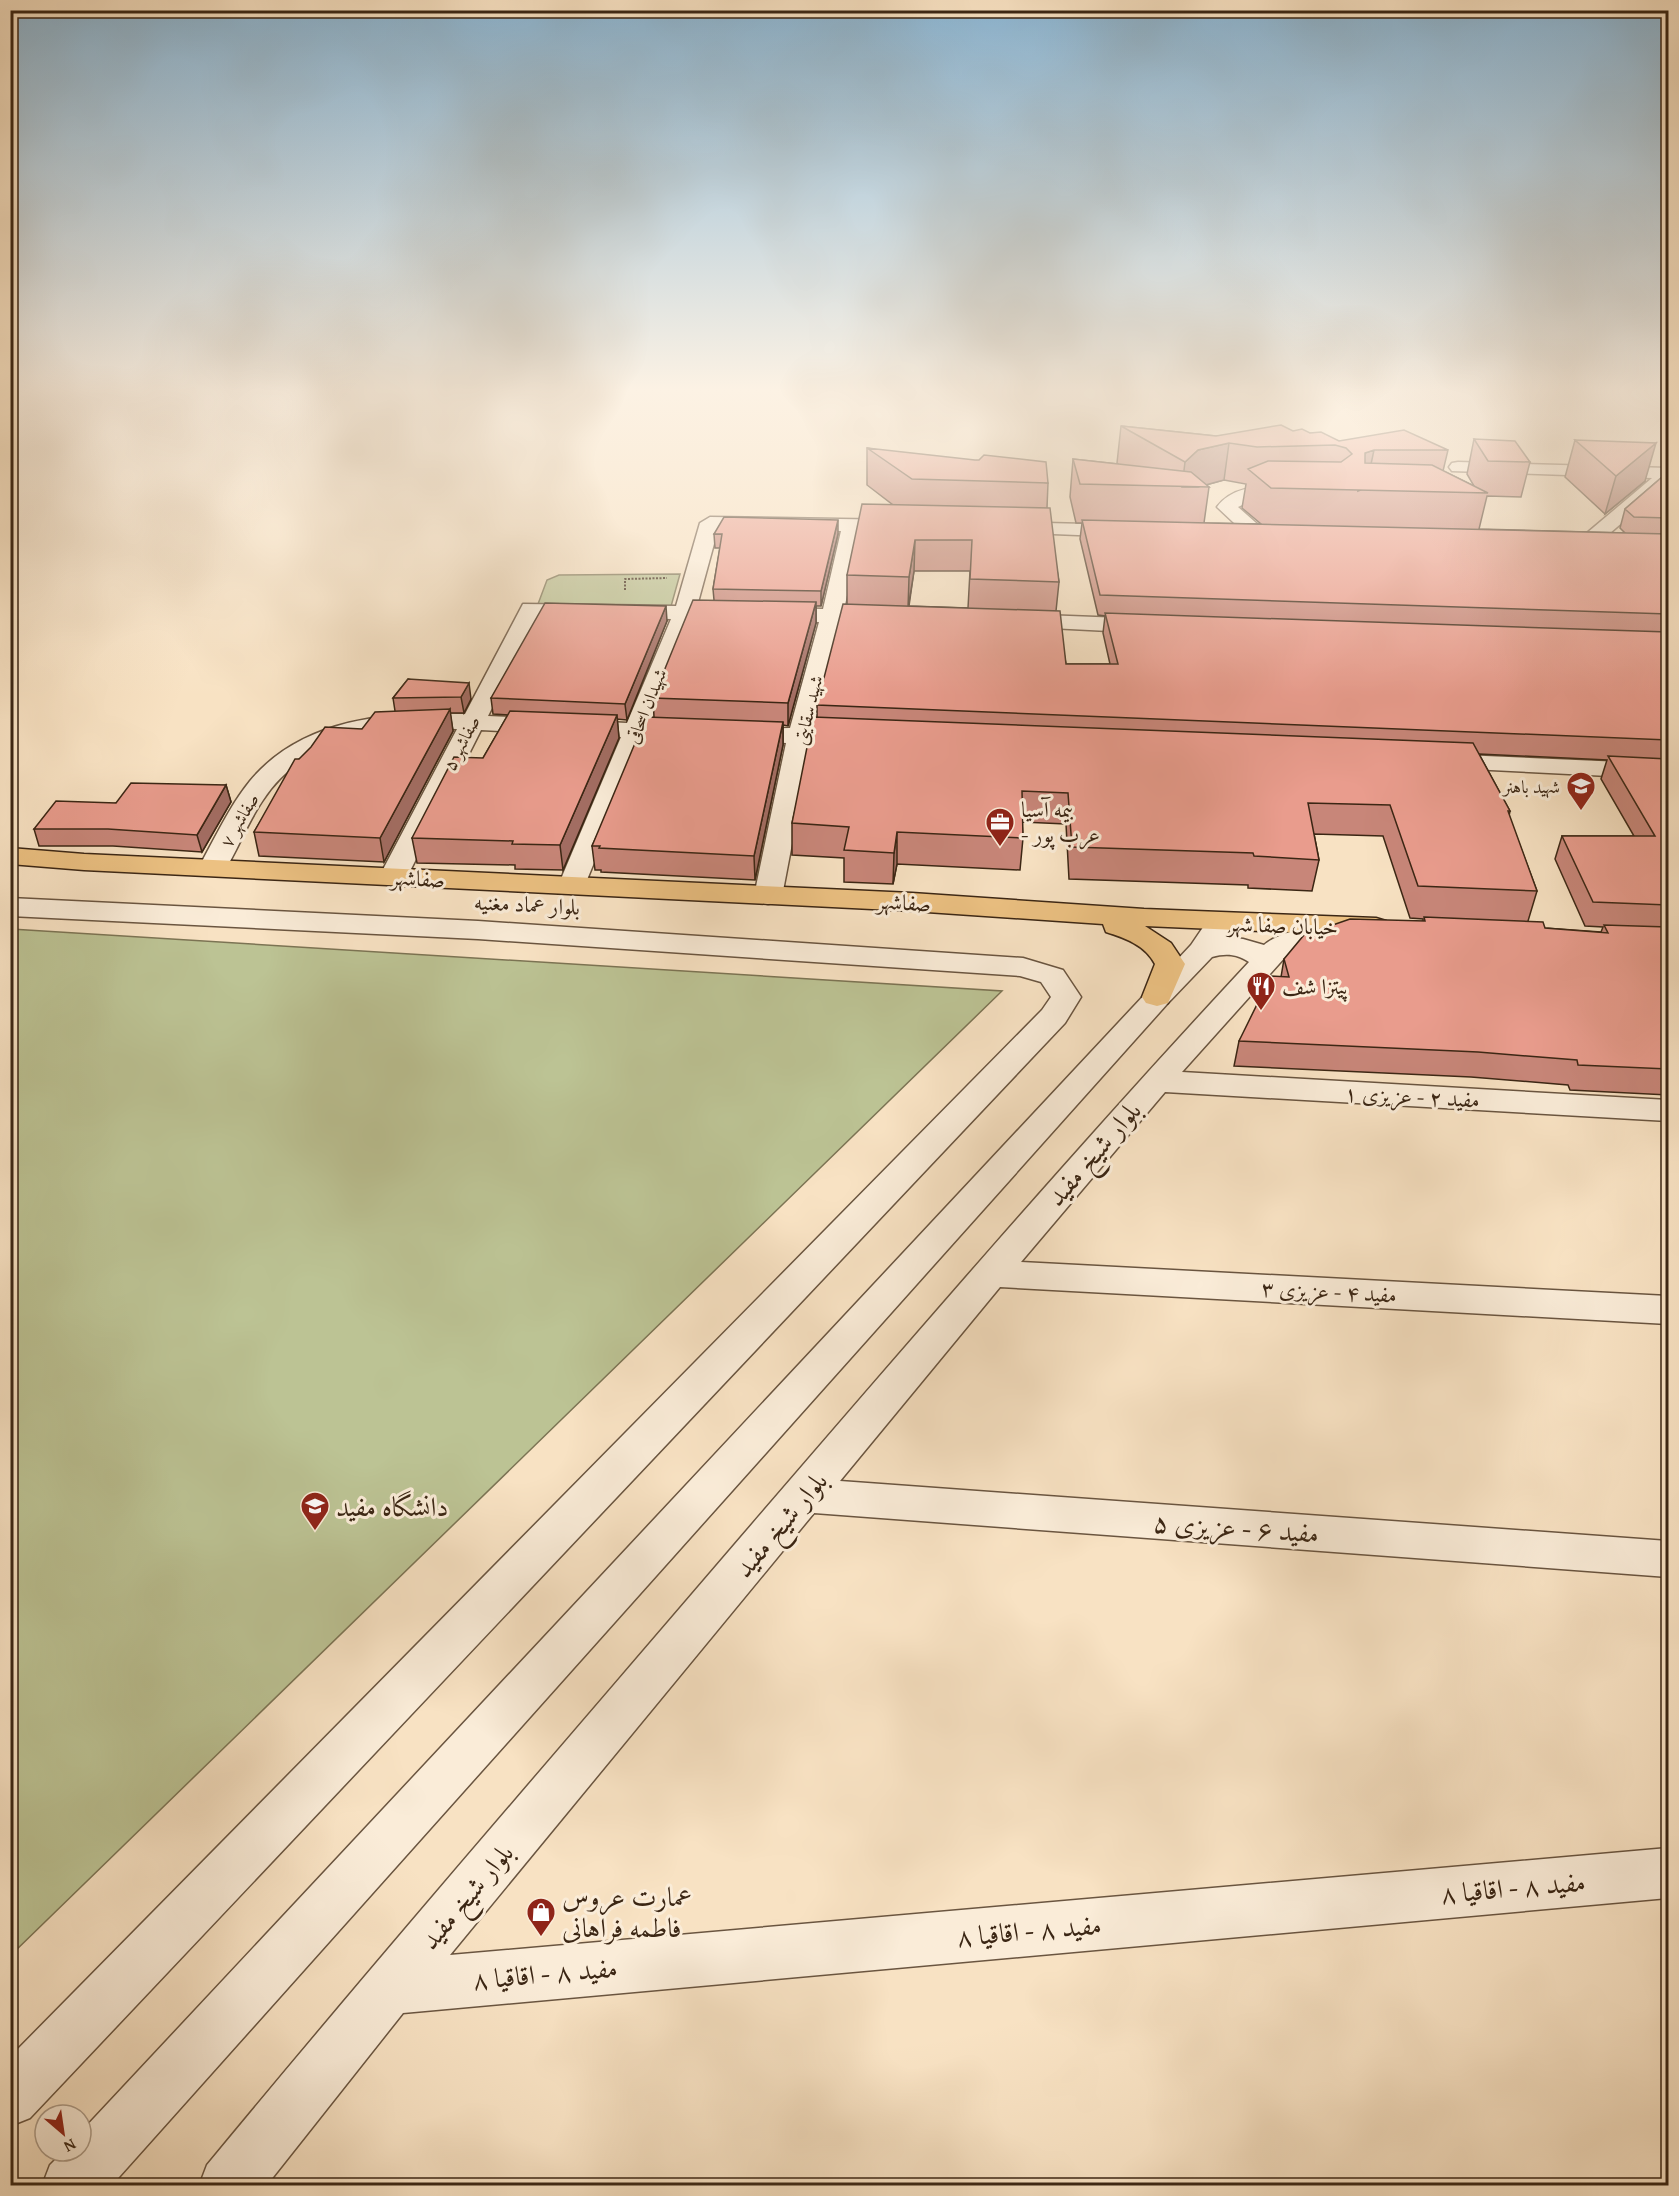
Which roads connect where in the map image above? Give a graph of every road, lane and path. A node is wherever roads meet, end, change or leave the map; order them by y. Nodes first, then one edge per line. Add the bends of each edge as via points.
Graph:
1 (1248, 491) edge
2 (1293, 491) edge
3 (1647, 491) edge
4 (1251, 493) junction
5 (852, 525) junction
6 (923, 526) edge
7 (994, 528) edge
8 (1226, 531) edge
9 (1147, 532) edge
10 (1257, 534) junction
11 (1281, 535) edge
12 (1564, 542) edge
13 (1588, 542) junction
14 (1611, 543) edge
15 (695, 578) junction
16 (623, 612) junction
17 (684, 614) junction
18 (832, 615) junction
19 (904, 618) edge
20 (1000, 621) edge
21 (1167, 627) edge
22 (472, 722) junction
23 (636, 730) junction
24 (800, 736) junction
25 (872, 739) edge
26 (1419, 762) edge
27 (1668, 772) edge
28 (10, 856) edge
29 (213, 867) junction
30 (10, 874) edge
31 (393, 877) junction
32 (572, 886) junction
33 (768, 896) junction
34 (10, 907) edge
35 (1042, 913) junction
36 (1387, 928) joint
37 (1211, 937) junction
38 (1266, 960) junction
39 (1156, 997) junction
40 (1156, 1081) junction
41 (1668, 1111) edge
42 (990, 1273) junction
43 (1668, 1310) edge
44 (804, 1495) junction
45 (1668, 1558) edge
46 (1668, 1874) edge
47 (389, 1987) junction
48 (10, 2098) edge
49 (71, 2186) edge
50 (228, 2186) edge

1 - 4 street
2 - 4 street
3 - 13 street
4 - 10 street via 1233,500 1227,507
5 - 6 street
5 - 15 street, شهیدان اسحاقی via 711,523
5 - 18 street, شهید سقایتی
7 - 9 street
8 - 10 street
10 - 11 street
12 - 13 street
13 - 14 street
15 - 16 path via 626,579
15 - 17 street, شهیدان اسحاقی
16 - 17 street
16 - 22 street, صفاشهر ۵ via 531,609
17 - 18 street
17 - 23 street, شهیدان اسحاقی
18 - 19 street
18 - 24 street, شهید سقایتی
20 - 21 street
22 - 23 street, صفاشهر ۷
22 - 29 street, صفاشهر ۷ via 386,723 348,731 311,745 280,765 255,790
22 - 31 street, صفاشهر ۵
23 - 24 street, صفاشهر ۷
23 - 32 street, شهیدان اسحاقی
24 - 25 street, صفاشهر ۷
24 - 33 street, شهید سقایتی
26 - 27 street
28 - 29 main road, صفاشهر
29 - 31 main road, صفاشهر
30 - 35 main road, بلوار عماد مغنیه via 983,928
31 - 32 main road, صفاشهر
32 - 33 main road, صفاشهر
33 - 35 main road, صفاشهر
34 - 48 street via 466,930 1023,967 1052,976 1066,997 1054,1016
35 - 37 main road, خیابان صفا شهر
35 - 39 main road via 1106,923 1154,940 1170,964
36 - 37 main road, خیابان صفا شهر
36 - 38 street, بلوار شیخ مفید via 1297,939
37 - 38 street via 1243,946
37 - 39 street
38 - 40 street, بلوار شیخ مفید
39 - 49 street
40 - 41 street, مفید ۲ - عزیزی ۱
40 - 42 street, بلوار شیخ مفید
42 - 43 street, مفید ۴ - عزیزی ۳
42 - 44 street, بلوار شیخ مفید
44 - 45 street, مفید ۶ - عزیزی ۵
44 - 47 street, بلوار شیخ مفید
46 - 47 street, مفید ۸ - اقاقیا ۸
47 - 50 street, بلوار شیخ مفید

